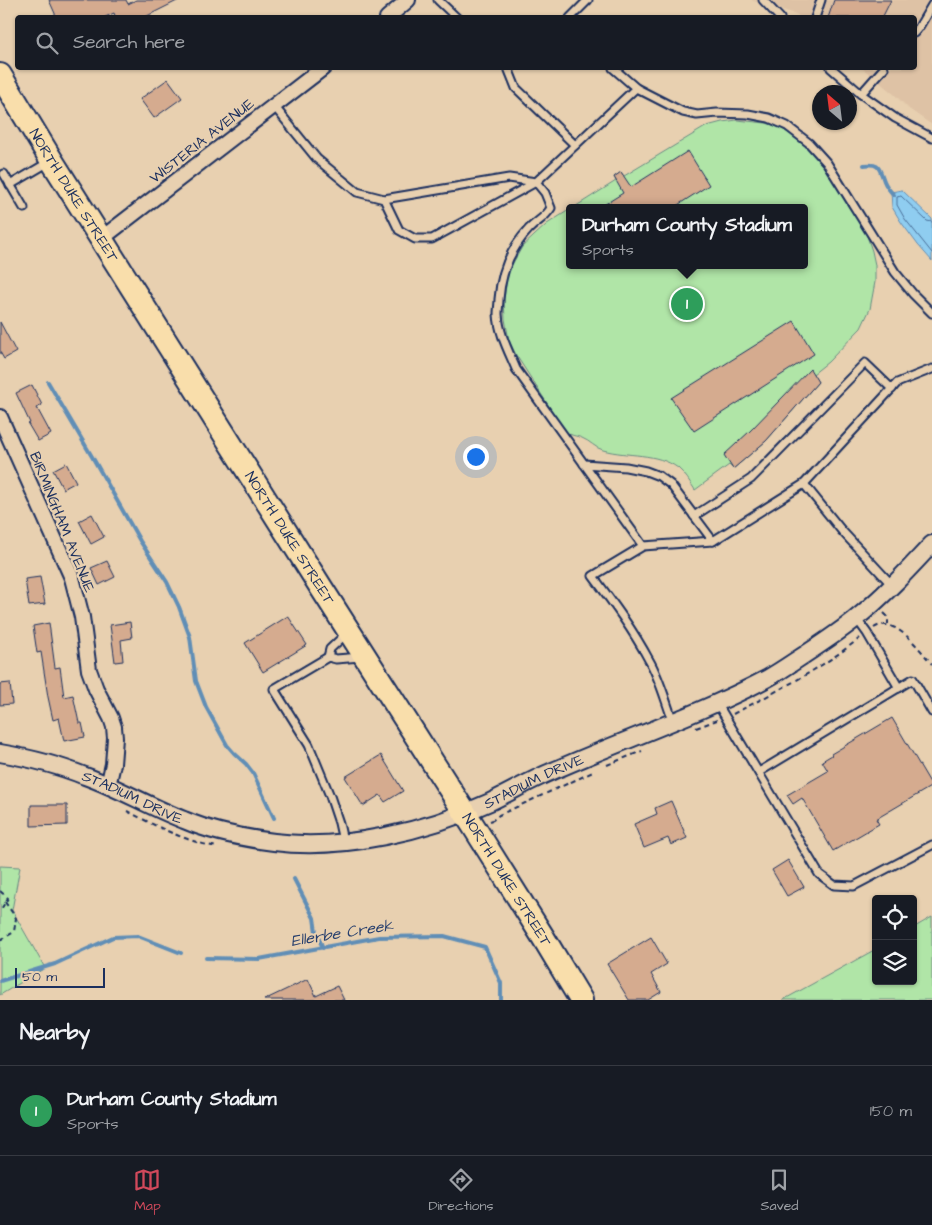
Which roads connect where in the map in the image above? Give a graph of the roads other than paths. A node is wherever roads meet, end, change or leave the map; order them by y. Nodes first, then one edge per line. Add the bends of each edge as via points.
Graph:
1 (408, 0) edge
2 (438, 0) edge
3 (588, 0) edge
4 (821, 0) edge
5 (768, 1) edge
6 (932, 5) edge
7 (390, 15) edge
8 (454, 15) edge
9 (573, 15) edge
10 (778, 15) edge
11 (816, 15) edge
12 (917, 30) edge
13 (320, 70) edge
14 (509, 70) edge
15 (615, 70) edge
16 (833, 70) edge
17 (882, 70) edge
18 (0, 75) edge
19 (636, 88) junction
20 (861, 94) junction
21 (274, 106) junction
22 (932, 138) edge
23 (575, 145) junction
24 (52, 161) junction
25 (4, 174) dead end
26 (536, 182) junction
27 (10, 185) junction
28 (384, 199) junction
29 (24, 208) dead end
30 (101, 239) junction
31 (932, 313) edge
32 (932, 369) edge
33 (892, 389) junction
34 (0, 417) edge
35 (584, 464) junction
36 (804, 484) junction
37 (694, 516) junction
38 (713, 541) junction
39 (932, 544) edge
40 (643, 546) junction
41 (892, 585) junction
42 (856, 618) junction
43 (348, 631) junction
44 (365, 656) junction
45 (328, 657) junction
46 (899, 688) junction
47 (717, 702) junction
48 (932, 712) edge
49 (674, 721) junction
50 (0, 753) edge
51 (759, 772) junction
52 (108, 786) junction
53 (464, 812) junction
54 (343, 842) junction
55 (932, 845) edge
56 (580, 1000) edge

1 - 7 street
2 - 8 lane
3 - 9 lane
4 - 11 lane
5 - 10 lane
6 - 12 lane
13 - 21 street, WISTERIA AVENUE
14 - 23 lane via 516,88
15 - 19 lane
16 - 20 lane
17 - 20 lane
18 - 24 highway, NORTH DUKE STREET
19 - 23 lane
19 - 31 lane via 683,112 697,115 748,114 769,118 809,142 827,163 895,272
20 - 22 lane
21 - 28 lane via 316,159 357,192
21 - 30 street, WISTERIA AVENUE
23 - 26 lane
24 - 27 lane
24 - 30 highway, NORTH DUKE STREET
25 - 27 lane
26 - 28 lane via 509,178
26 - 28 lane via 432,239 415,239 399,230
26 - 35 lane via 551,208 511,253 503,274 498,314 502,336 516,369
27 - 29 lane
30 - 43 highway, NORTH DUKE STREET
32 - 33 lane via 897,383
33 - 36 lane
33 - 37 lane via 866,363 751,479
34 - 52 street, BIRMINGHAM AVENUE via 72,578 82,616 89,670 114,727 113,764
35 - 37 lane via 626,467 660,476 671,485
35 - 40 lane
36 - 38 lane
36 - 41 lane
37 - 38 lane
38 - 40 lane
39 - 41 street, STADIUM DRIVE
40 - 49 lane via 593,576 649,659
41 - 42 street, STADIUM DRIVE
42 - 46 lane
42 - 47 street, STADIUM DRIVE via 770,677
43 - 44 highway, NORTH DUKE STREET
43 - 45 lane via 330,649
44 - 45 lane
44 - 53 highway, NORTH DUKE STREET
45 - 54 lane via 274,689 309,745 340,823
46 - 48 lane via 913,679
46 - 51 lane
47 - 49 street, STADIUM DRIVE
47 - 51 lane
49 - 53 street, STADIUM DRIVE via 556,769
50 - 52 street, STADIUM DRIVE via 62,768
51 - 55 lane via 819,874 834,885 854,886
52 - 54 street, STADIUM DRIVE via 186,821 224,834 284,843
53 - 54 street, STADIUM DRIVE via 399,832
53 - 56 highway, NORTH DUKE STREET

